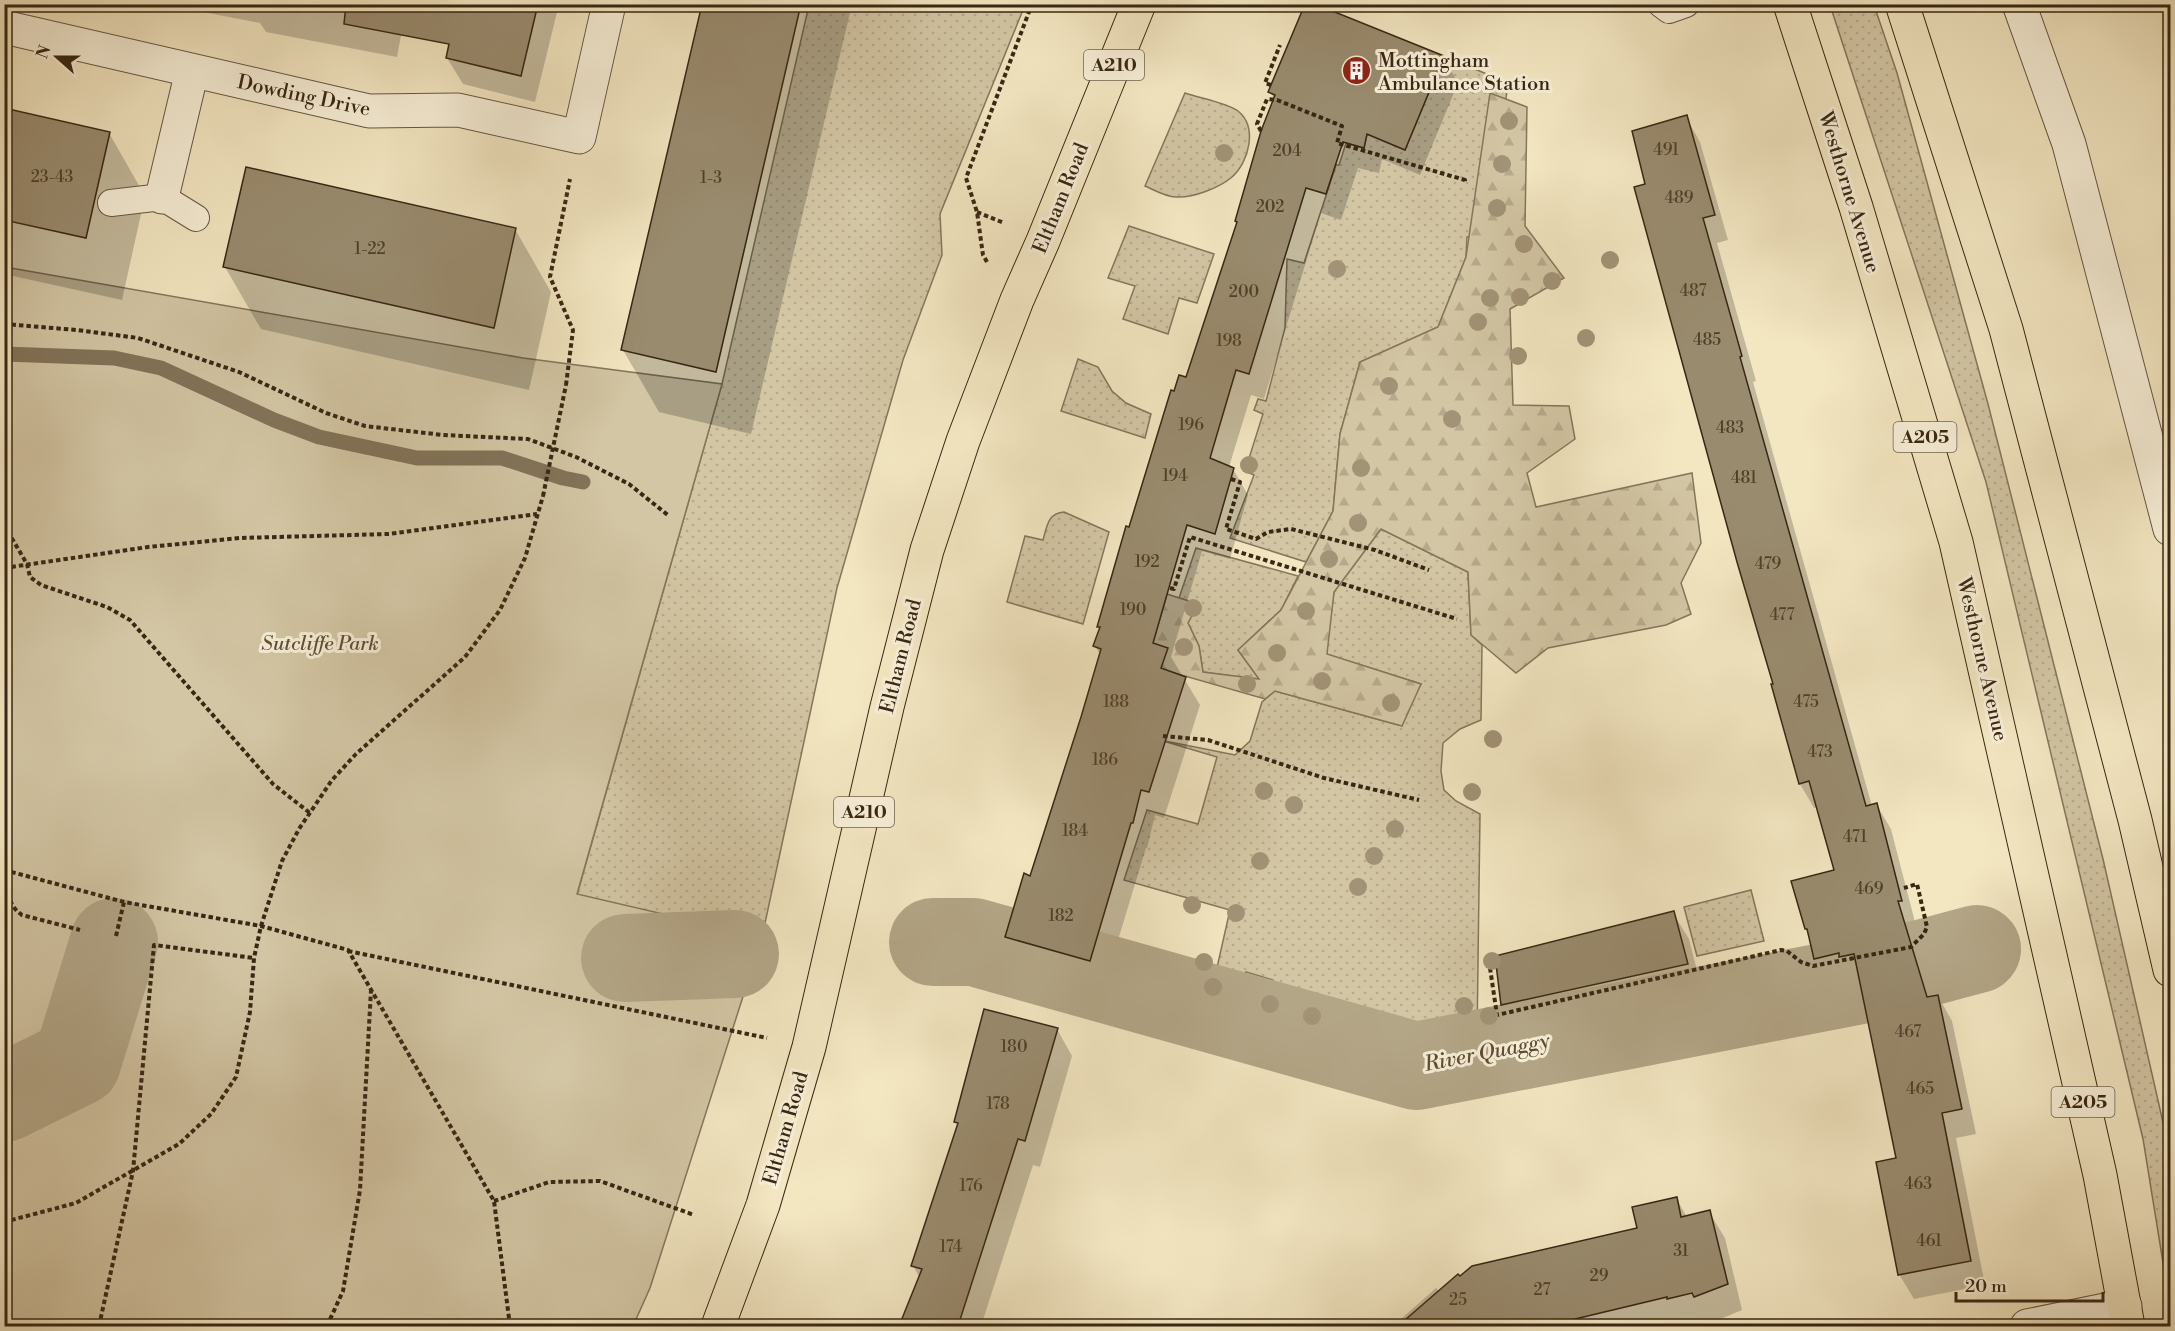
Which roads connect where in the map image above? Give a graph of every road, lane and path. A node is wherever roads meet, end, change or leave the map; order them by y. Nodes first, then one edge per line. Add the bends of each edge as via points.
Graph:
1 (609, 4) edge
2 (1032, 4) edge
3 (1139, 4) edge
4 (1661, 4) edge
5 (1686, 4) edge
6 (1790, 4) edge
7 (1902, 4) edge
8 (2019, 4) edge
9 (4, 27) edge
10 (1280, 45) dead end
11 (192, 71) junction
12 (1271, 86) dead end
13 (1261, 131) dead end
14 (579, 137) junction
15 (1464, 183) dead end
16 (162, 196) junction
17 (111, 203) dead end
18 (196, 218) dead end
19 (1007, 225) dead end
20 (4, 324) edge
21 (1230, 479) dead end
22 (537, 514) junction
23 (669, 516) dead end
24 (4, 525) edge
25 (2170, 529) edge
26 (27, 564) junction
27 (4, 568) edge
28 (1429, 570) dead end
29 (1170, 588) dead end
30 (1457, 619) dead end
31 (1162, 736) dead end
32 (1419, 800) dead end
33 (310, 813) junction
34 (5, 870) edge
35 (1904, 888) dead end
36 (124, 902) junction
37 (261, 926) junction
38 (80, 930) dead end
39 (116, 936) dead end
40 (348, 951) junction
41 (254, 958) junction
42 (1490, 968) dead end
43 (2170, 970) edge
44 (371, 989) junction
45 (809, 1047) junction
46 (133, 1171) junction
47 (494, 1201) junction
48 (694, 1215) dead end
49 (4, 1222) edge
50 (2127, 1316) edge
51 (99, 1326) edge
52 (327, 1326) edge
53 (510, 1326) edge
54 (718, 1326) edge
55 (2027, 1326) edge

1 - 14 street
2 - 19 path via 966,178 977,212
3 - 45 highway, Eltham Road / A210 via 1014,308 927,550
4 - 5 lane via 1669,10
6 - 50 highway, Westhorne Avenue / A205 via 1856,207 1956,542 2097,1164
7 - 43 highway via 2006,329 2135,820
8 - 25 street via 2069,144
9 - 11 street, Dowding Drive
10 - 12 path via 1265,83
11 - 14 street, Dowding Drive via 369,111 458,110
11 - 16 street
13 - 15 path via 1257,124 1267,99 1277,100 1342,126 1337,143 1465,180
14 - 22 path, bridge via 550,278 573,330 566,386
16 - 17 lane
16 - 18 lane
20 - 23 path via 138,338 239,372 326,413 365,426 528,439 576,457 629,484
21 - 28 path via 1240,482 1226,530 1256,539 1268,532 1291,529 1375,550
22 - 26 path via 389,534 240,538
22 - 33 path via 525,558 500,610 465,657 356,754
24 - 26 path
26 - 27 path
26 - 33 path via 30,577 41,585 107,607 130,620 273,784
29 - 30 path via 1174,589 1190,537
31 - 32 path via 1208,740 1324,778
33 - 37 path via 282,861
34 - 36 path
34 - 38 path via 6,889 14,910
35 - 42 path via 1917,884 1927,927 1924,934 1911,947 1851,959 1807,965 1781,950 1497,1015
36 - 37 path
36 - 39 path
37 - 40 path
37 - 41 path
40 - 44 path
40 - 45 path
41 - 46 path via 249,1012 236,1077 211,1114 179,1144
41 - 46 path via 154,945
44 - 47 path
44 - 52 path via 360,1190 343,1291
45 - 54 highway, Eltham Road / A210 via 763,1204
46 - 49 path via 76,1203
46 - 51 path
47 - 48 path via 549,1182 600,1181
47 - 53 path
50 - 55 street

